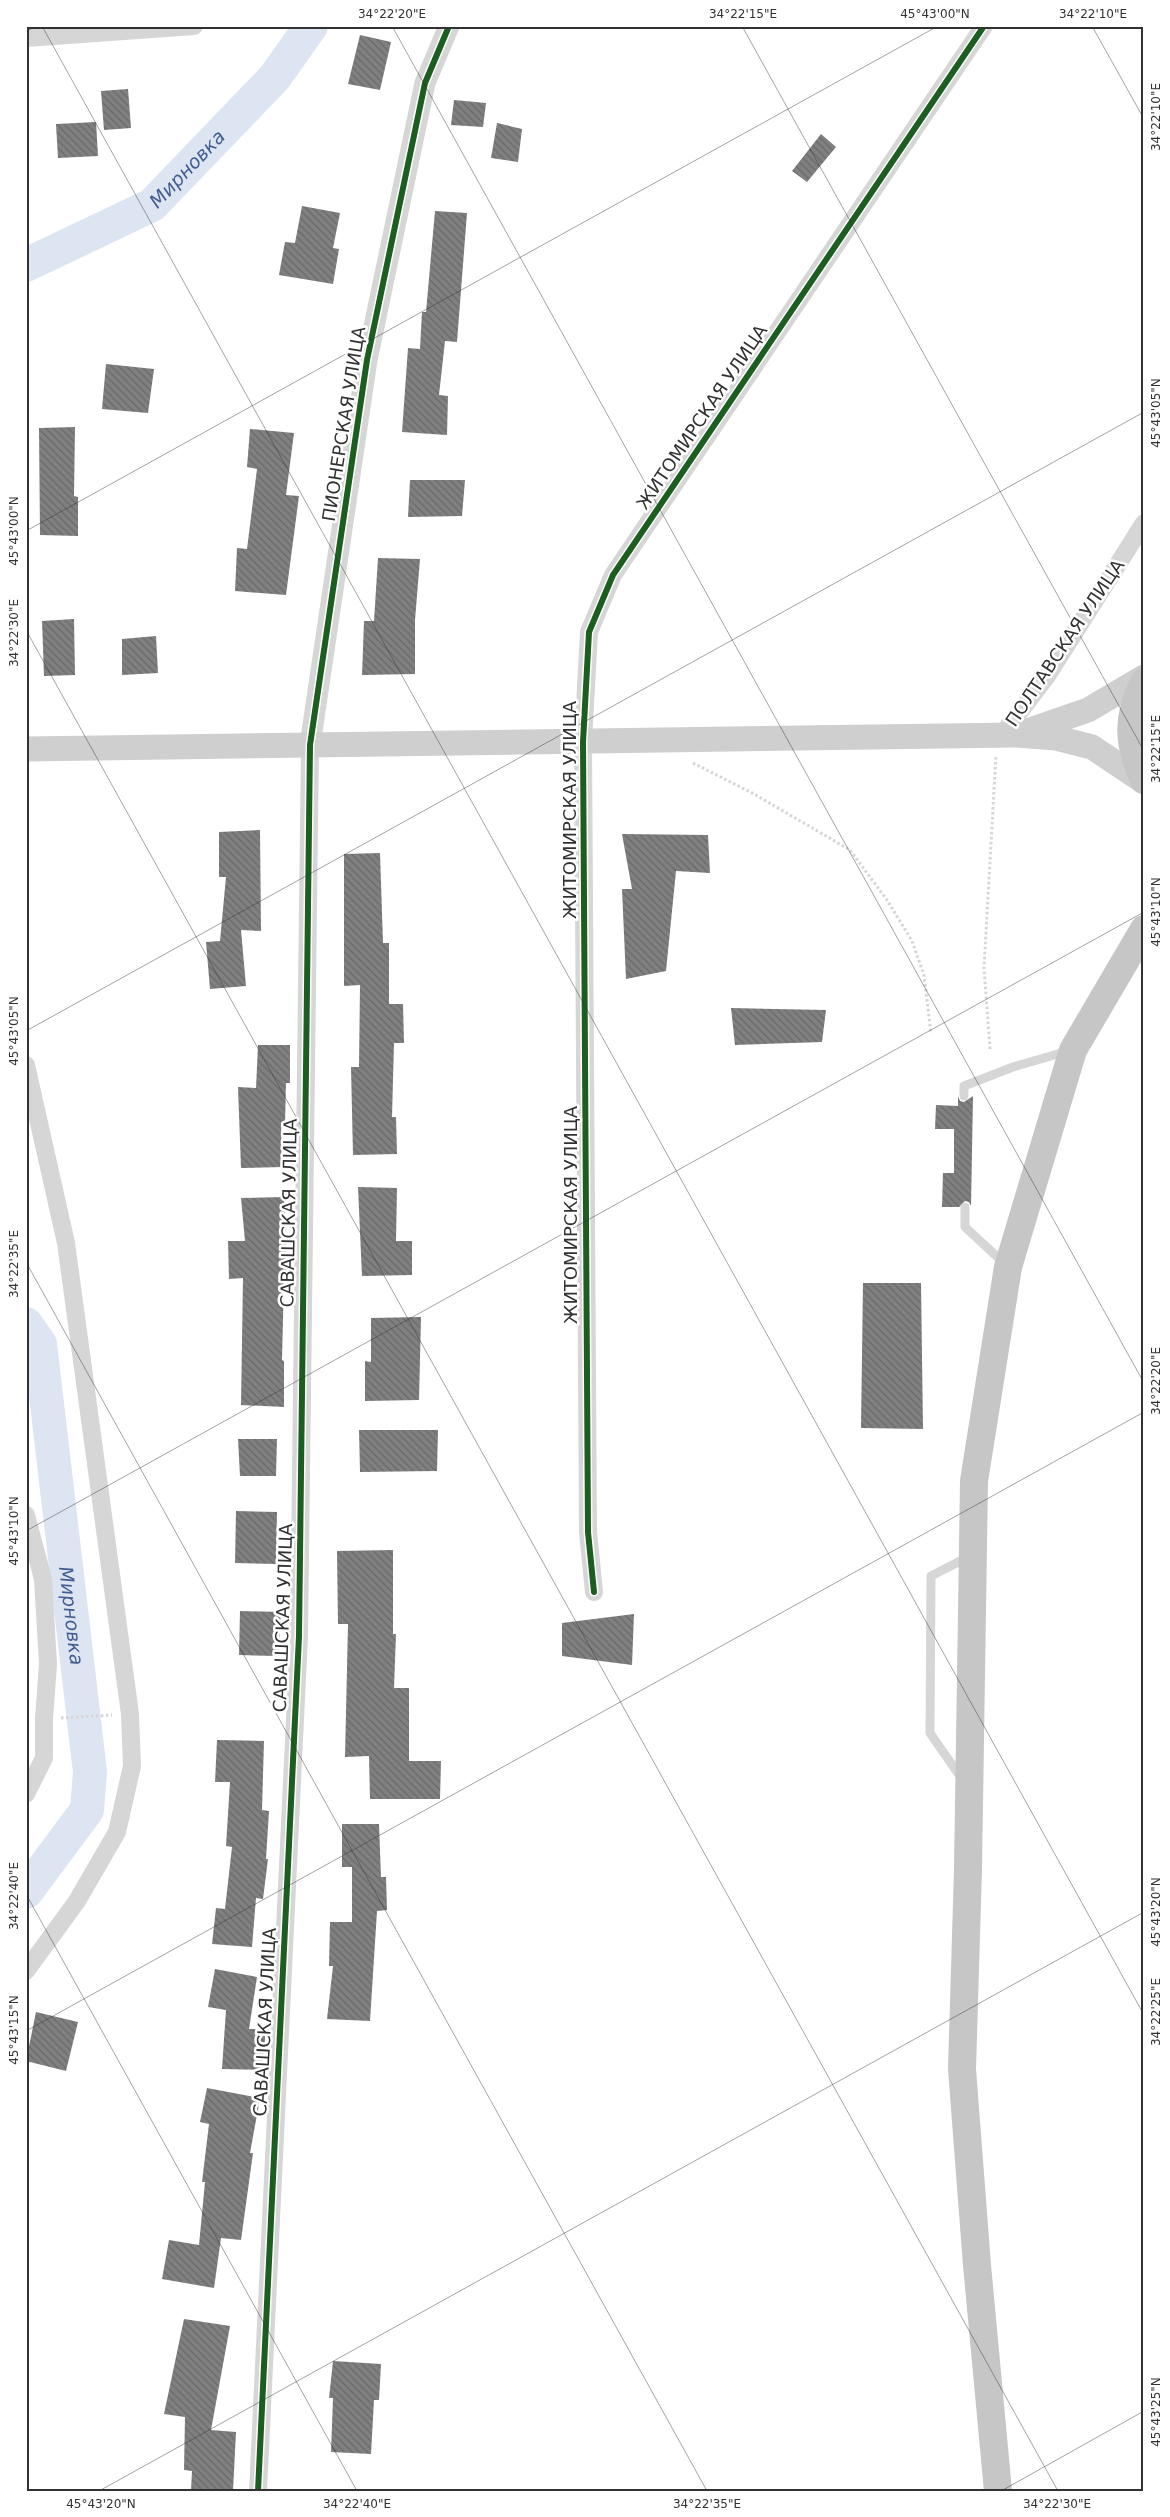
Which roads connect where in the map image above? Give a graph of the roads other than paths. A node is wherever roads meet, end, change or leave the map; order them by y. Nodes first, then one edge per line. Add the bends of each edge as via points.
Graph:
1 (194, 26) edge
2 (450, 26) edge
3 (984, 26) edge
4 (26, 38) edge
5 (1144, 523) edge
6 (1144, 677) edge
7 (1144, 682) edge
8 (1010, 736) junction
9 (583, 742) junction
10 (310, 745) junction
11 (26, 749) edge
12 (1144, 781) edge
13 (1144, 929) edge
14 (1073, 1050) junction
15 (26, 1065) edge
16 (964, 1096) dead end
17 (965, 1208) dead end
18 (1008, 1267) junction
19 (26, 1515) edge
20 (973, 1555) junction
21 (594, 1592) dead end
22 (969, 1790) junction
23 (26, 1794) edge
24 (26, 1971) edge
25 (258, 2491) edge
26 (998, 2491) edge

1 - 4 street
2 - 10 street, ПИОНЕРСКАЯ УЛИЦА via 425,83 367,360
3 - 9 street, ЖИТОМИРСКАЯ УЛИЦА via 614,575 589,632
5 - 8 street, ПОЛТАВСКАЯ УЛИЦА
6 - 8 main road via 1088,710
7 - 12 highway via 1134,701 1130,728 1134,757
8 - 9 main road
8 - 12 main road via 1056,738 1092,747
9 - 10 main road
9 - 21 street, ЖИТОМИРСКАЯ УЛИЦА via 588,1532
10 - 11 main road
10 - 25 street, САВАШСКАЯ УЛИЦА via 299,1636
13 - 14 highway
14 - 16 lane via 1013,1067 964,1086
14 - 18 highway
15 - 24 street via 66,1243 130,1714 132,1766 117,1832 77,1901
17 - 18 lane via 965,1227
18 - 20 highway via 974,1481
19 - 23 street via 43,1580 48,1664 44,1758
20 - 22 highway
20 - 22 lane via 932,1576 930,1733
22 - 26 highway via 962,2069

